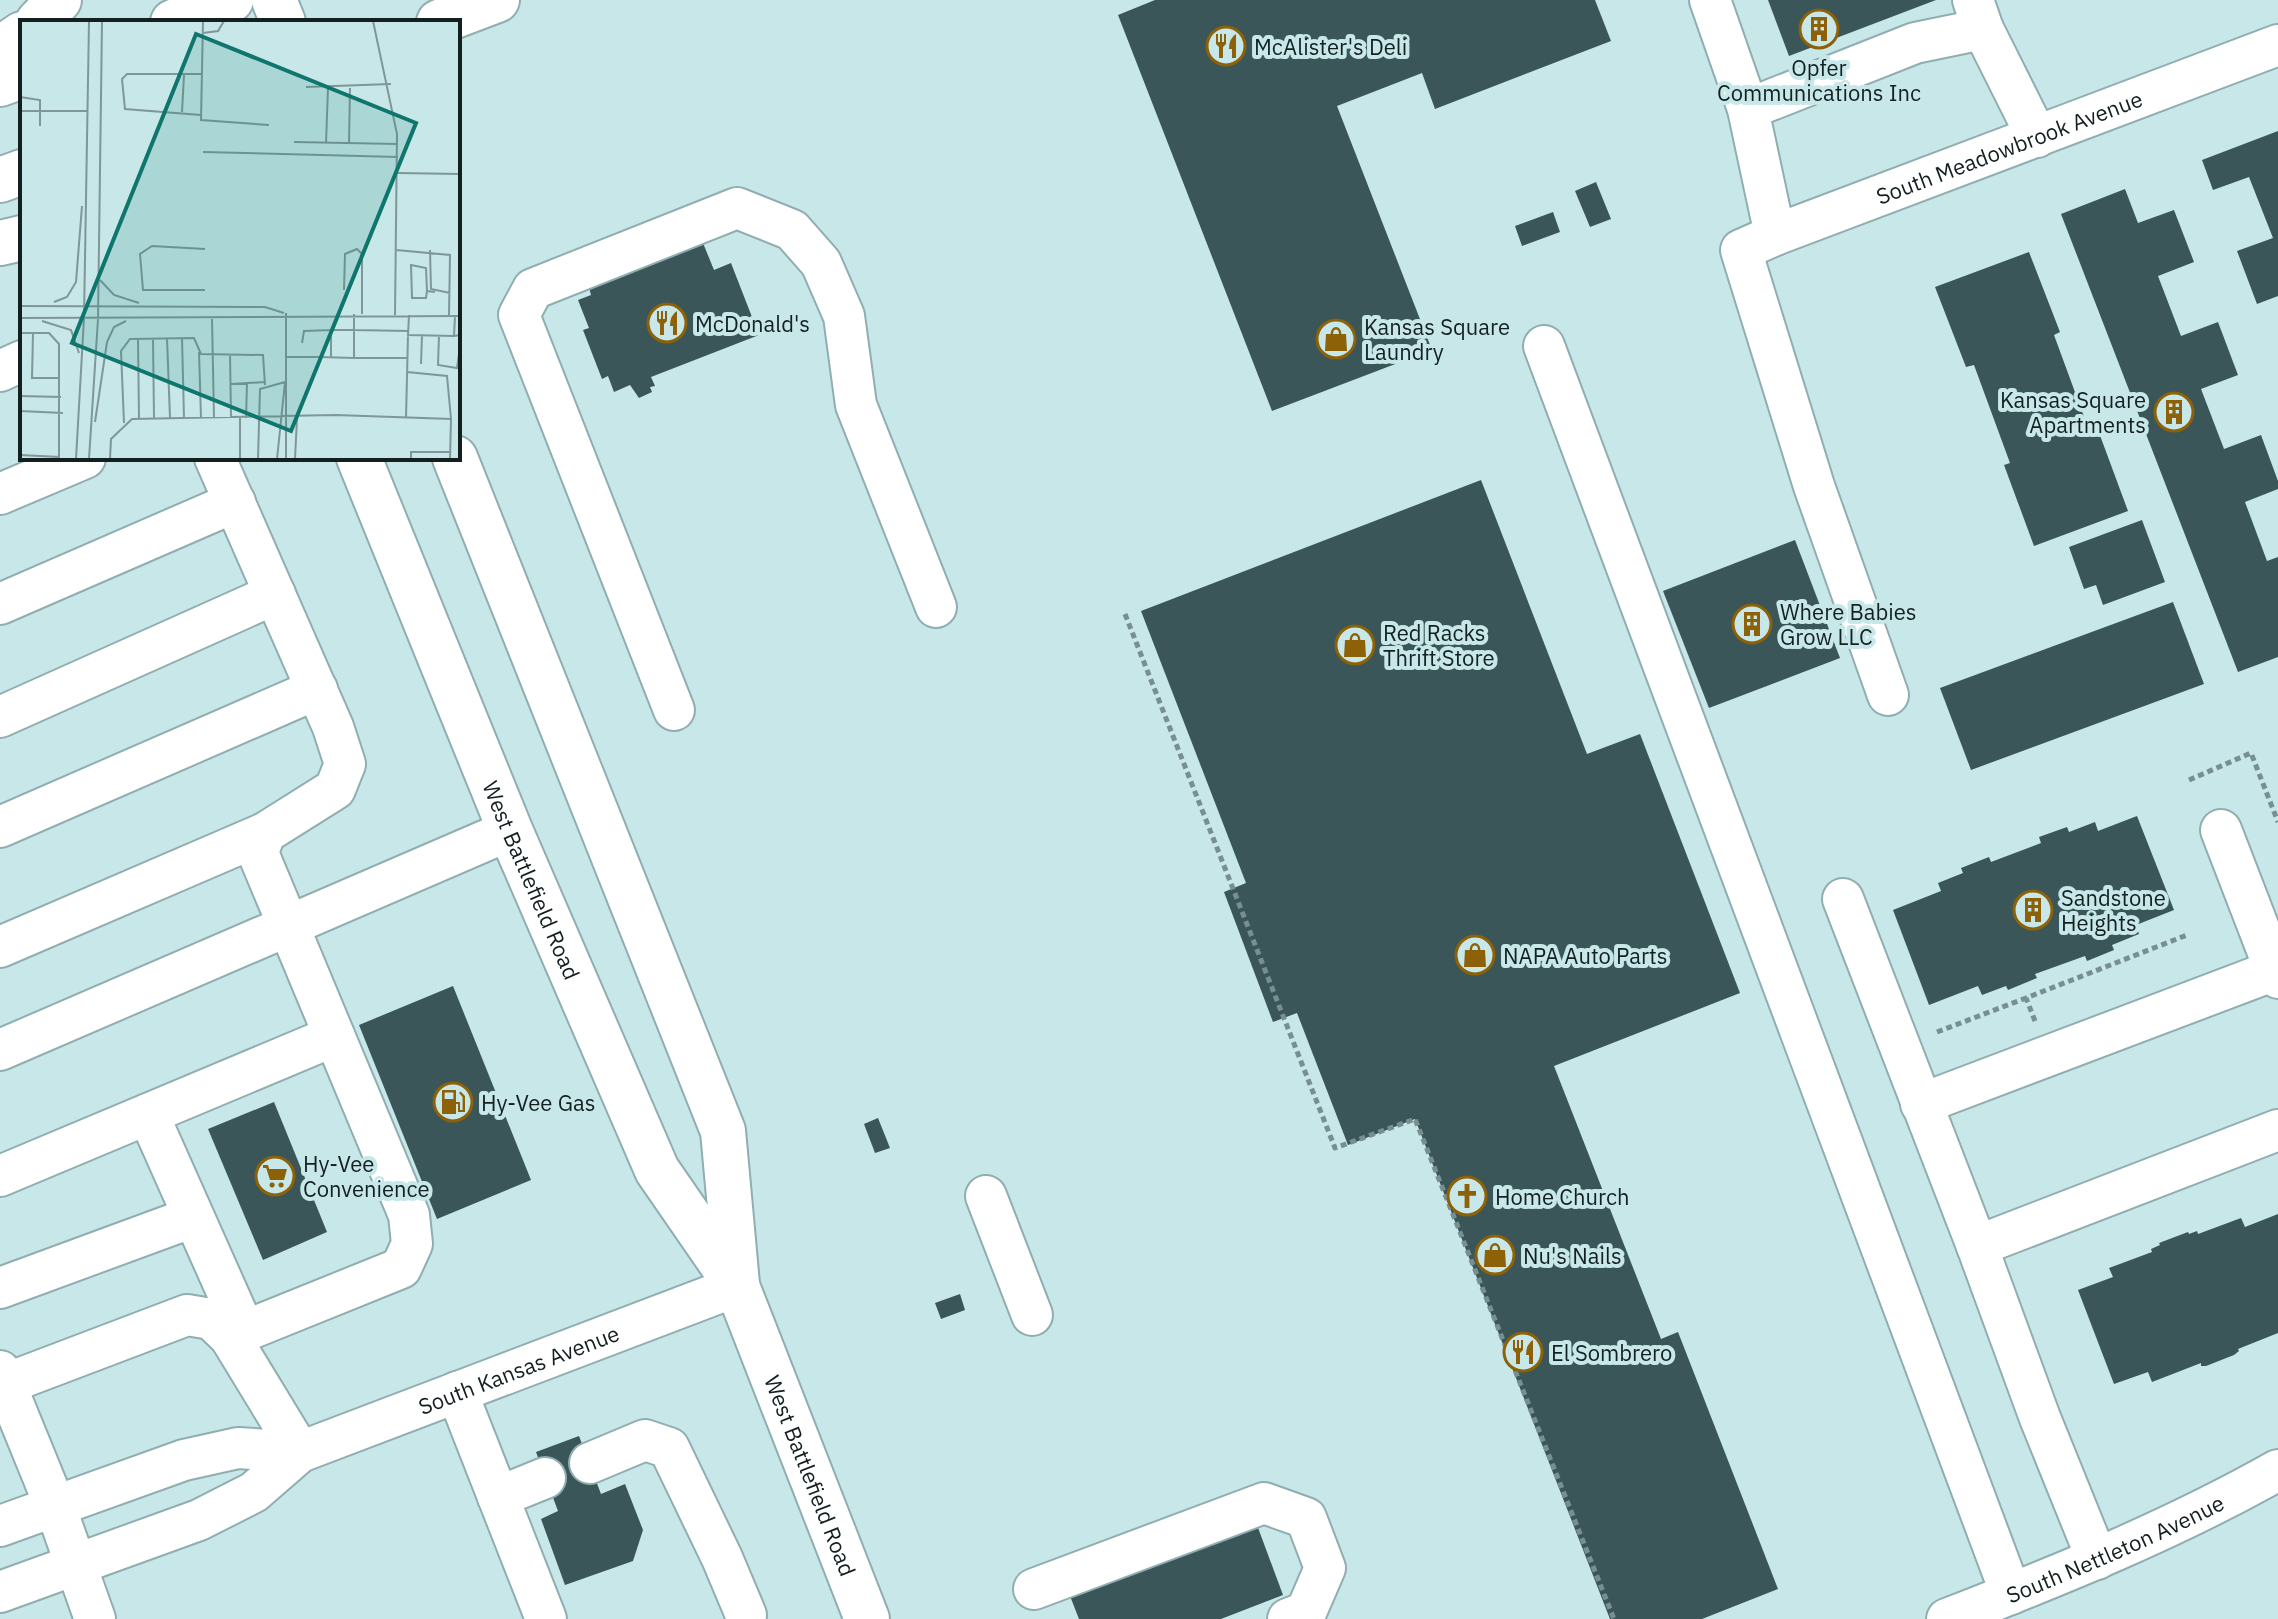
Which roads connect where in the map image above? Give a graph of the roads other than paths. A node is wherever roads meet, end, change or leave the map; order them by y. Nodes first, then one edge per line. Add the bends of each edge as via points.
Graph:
1 (59, 0) edge
2 (231, 0) edge
3 (274, 0) edge
4 (1710, 0) edge
5 (481, 12) edge
6 (1978, 14) edge
7 (181, 15) edge
8 (40, 20) edge
9 (282, 20) edge
10 (447, 20) edge
11 (20, 35) edge
12 (2278, 45) edge
13 (0, 49) edge
14 (20, 77) edge
15 (0, 84) edge
16 (1748, 109) junction
17 (2037, 137) junction
18 (20, 173) edge
19 (0, 180) edge
20 (20, 238) edge
21 (1758, 242) junction
22 (0, 243) edge
23 (1544, 346) dead end
24 (20, 362) edge
25 (0, 371) edge
26 (460, 453) edge
27 (80, 460) edge
28 (216, 460) edge
29 (360, 460) edge
30 (456, 460) edge
31 (0, 494) edge
32 (235, 502) junction
33 (481, 522) junction
34 (275, 594) junction
35 (0, 604) edge
36 (936, 607) dead end
37 (317, 689) junction
38 (1888, 695) dead end
39 (674, 710) dead end
40 (0, 717) edge
41 (0, 827) edge
42 (510, 830) junction
43 (2221, 830) dead end
44 (265, 833) junction
45 (1843, 899) dead end
46 (288, 926) junction
47 (0, 947) edge
48 (2276, 974) edge
49 (334, 1036) junction
50 (0, 1050) edge
51 (1921, 1104) junction
52 (148, 1114) junction
53 (2278, 1130) edge
54 (0, 1176) edge
55 (986, 1196) dead end
56 (193, 1217) junction
57 (1977, 1246) junction
58 (737, 1286) junction
59 (0, 1288) edge
60 (1032, 1315) dead end
61 (238, 1334) junction
62 (2, 1380) edge
63 (457, 1392) junction
64 (300, 1452) junction
65 (590, 1463) dead end
66 (2278, 1470) edge
67 (545, 1478) dead end
68 (498, 1497) junction
69 (55, 1506) junction
70 (0, 1526) edge
71 (2097, 1559) junction
72 (74, 1565) junction
73 (1034, 1589) dead end
74 (0, 1592) edge
75 (2011, 1594) junction
76 (743, 1618) edge
77 (95, 1619) edge
78 (546, 1619) edge
79 (867, 1619) edge
80 (1288, 1619) edge
81 (1947, 1619) edge

1 - 8 main road
2 - 7 main road
3 - 9 main road
4 - 16 street
5 - 10 main road
6 - 16 street
6 - 17 street
11 - 13 main road
12 - 17 street, South Meadowbrook Avenue
14 - 15 main road
16 - 21 street
17 - 21 street, South Meadowbrook Avenue
18 - 19 main road
20 - 22 main road
21 - 38 street via 1814,486
23 - 75 street
24 - 25 street
26 - 33 main road
27 - 31 street
28 - 32 street
29 - 42 main road, West Battlefield Road
30 - 33 main road, West Battlefield Road
32 - 34 street
32 - 35 street
33 - 58 main road, West Battlefield Road via 723,1131
34 - 37 street
34 - 40 street
36 - 39 street via 856,405 844,316 821,263 792,230 737,208 533,289 519,315
37 - 41 street
37 - 44 street via 345,764 335,789
42 - 46 street
42 - 58 main road, West Battlefield Road via 657,1170
43 - 48 street
44 - 46 street via 258,853
44 - 47 street
45 - 51 street
46 - 49 street
46 - 50 street
48 - 51 street
49 - 52 street
49 - 61 street via 409,1215 412,1244 401,1268
51 - 57 street
52 - 54 street
52 - 56 street
53 - 57 street
55 - 60 street
56 - 59 street
56 - 61 street
57 - 71 street
58 - 63 street, South Kansas Avenue
58 - 79 main road, West Battlefield Road
61 - 62 street via 211,1319 187,1315
61 - 64 street
62 - 69 street
63 - 64 street, South Kansas Avenue
63 - 68 street
64 - 69 street, South Kansas Avenue via 224,1451
64 - 72 street, South Kansas Avenue via 254,1492 199,1520
65 - 76 street via 645,1440 669,1448 722,1558
66 - 71 street, South Nettleton Avenue
67 - 68 street
68 - 78 street
69 - 70 street, South Kansas Avenue
69 - 72 street
71 - 75 street, South Nettleton Avenue
72 - 74 street, South Kansas Avenue
72 - 77 street
73 - 80 street via 1264,1503 1306,1518 1325,1568 1306,1612
75 - 81 street, South Nettleton Avenue

